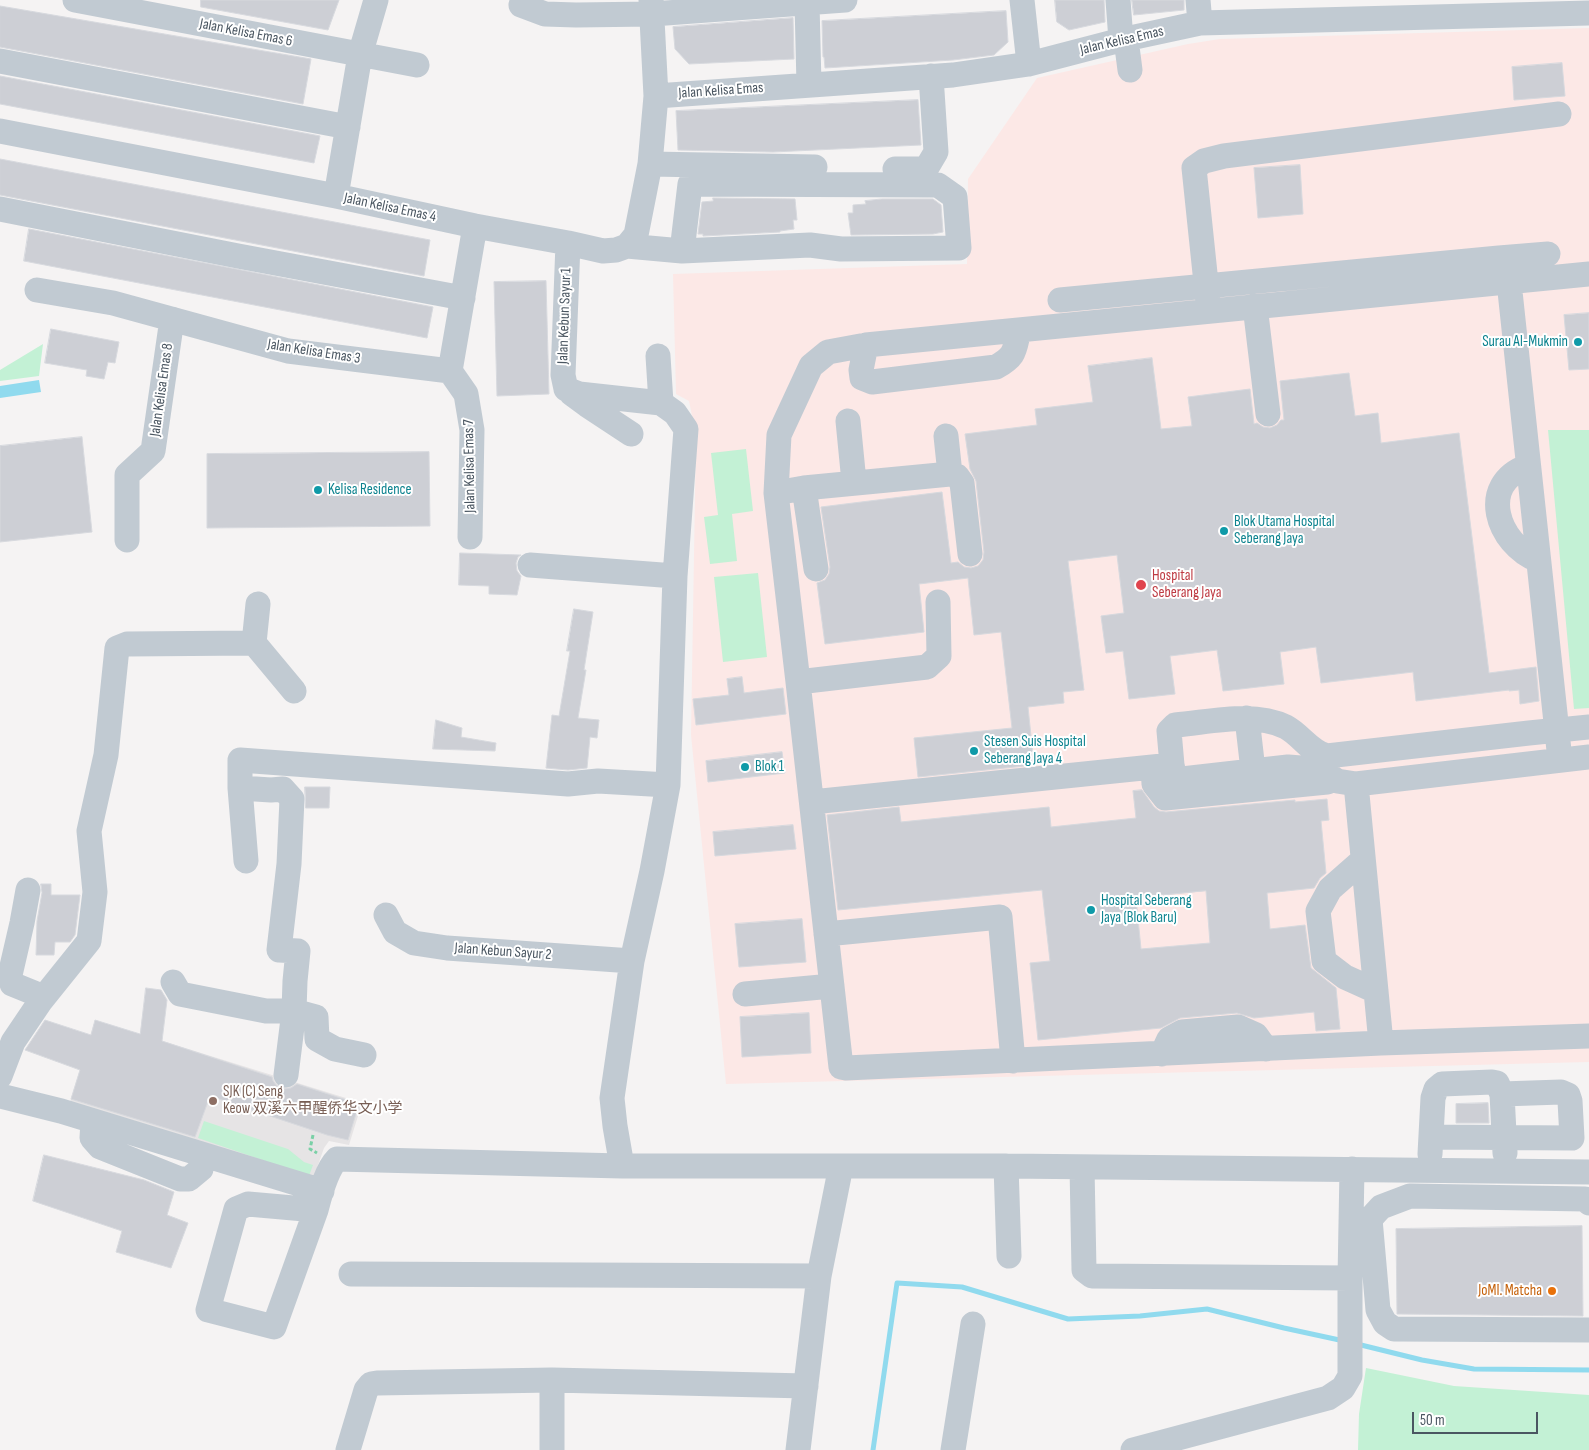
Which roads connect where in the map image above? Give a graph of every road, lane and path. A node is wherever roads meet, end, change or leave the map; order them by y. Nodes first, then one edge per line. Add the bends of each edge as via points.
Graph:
1 (75, 0) edge
2 (376, 0) edge
3 (845, 0) edge
4 (1022, 0) edge
5 (1118, 0) edge
6 (778, 2) edge
7 (807, 3) junction
8 (521, 5) dead end
9 (651, 7) edge
10 (1441, 8) edge
11 (1369, 9) edge
12 (1199, 11) edge
13 (1589, 13) edge
14 (1123, 39) junction
15 (360, 55) junction
16 (0, 61) edge
17 (1028, 64) junction
18 (417, 65) dead end
19 (1130, 70) dead end
20 (931, 76) junction
21 (809, 85) junction
22 (656, 96) junction
23 (1559, 114) dead end
24 (348, 127) junction
25 (0, 131) edge
26 (650, 164) junction
27 (336, 196) junction
28 (0, 209) edge
29 (475, 226) junction
30 (568, 243) junction
31 (627, 246) junction
32 (682, 251) junction
33 (1548, 254) dead end
34 (1500, 258) junction
35 (1589, 274) edge
36 (1509, 282) junction
37 (1206, 285) junction
38 (37, 290) dead end
39 (463, 298) junction
40 (1060, 300) dead end
41 (1255, 306) junction
42 (1209, 311) junction
43 (172, 319) junction
44 (1019, 330) junction
45 (866, 345) junction
46 (658, 356) dead end
47 (450, 371) junction
48 (566, 389) junction
49 (661, 403) junction
50 (1268, 414) dead end
51 (848, 421) dead end
52 (631, 434) dead end
53 (946, 436) dead end
54 (1528, 466) junction
55 (950, 474) junction
56 (854, 482) junction
57 (804, 488) junction
58 (776, 493) junction
59 (470, 537) dead end
60 (126, 540) dead end
61 (970, 554) dead end
62 (1538, 560) junction
63 (530, 565) dead end
64 (816, 569) dead end
65 (675, 576) junction
66 (938, 602) dead end
67 (258, 604) dead end
68 (254, 643) junction
69 (798, 682) junction
70 (294, 691) dead end
71 (1247, 718) junction
72 (1589, 727) edge
73 (1556, 730) junction
74 (1425, 744) junction
75 (1589, 757) edge
76 (1560, 760) junction
77 (1162, 766) junction
78 (1253, 770) junction
79 (1428, 775) junction
80 (1346, 782) junction
81 (668, 785) junction
82 (240, 788) junction
83 (812, 802) junction
84 (1363, 860) junction
85 (246, 861) dead end
86 (28, 890) dead end
87 (386, 915) dead end
88 (826, 934) junction
89 (632, 961) junction
90 (173, 982) dead end
91 (832, 986) junction
92 (1376, 990) junction
93 (745, 994) dead end
94 (44, 997) junction
95 (294, 1011) junction
96 (1589, 1036) edge
97 (1381, 1043) junction
98 (364, 1055) dead end
99 (1013, 1061) junction
100 (0, 1076) edge
101 (286, 1076) dead end
102 (1502, 1094) junction
103 (0, 1096) edge
104 (93, 1121) junction
105 (1431, 1137) junction
106 (1504, 1137) junction
107 (1581, 1138) edge
108 (622, 1166) junction
109 (841, 1166) junction
110 (1006, 1166) junction
111 (1082, 1168) junction
112 (201, 1169) dead end
113 (1352, 1169) junction
114 (1419, 1170) junction
115 (1506, 1171) junction
116 (1589, 1172) edge
117 (1410, 1196) junction
118 (319, 1200) junction
119 (1589, 1203) edge
120 (1009, 1256) dead end
121 (351, 1274) dead end
122 (819, 1276) junction
123 (1350, 1278) junction
124 (973, 1324) dead end
125 (1589, 1330) edge
126 (552, 1380) junction
127 (806, 1386) junction
128 (348, 1450) edge
129 (552, 1450) edge
130 (798, 1450) edge
131 (953, 1450) edge
132 (1133, 1450) edge

1 - 15 street, Jalan Kelisa Emas 6
2 - 15 street
3 - 7 street
4 - 17 street
5 - 14 street
6 - 7 street
6 - 9 street
7 - 21 street
8 - 9 street via 545,14 576,16
9 - 22 street
10 - 11 street, Jalan Kelisa Emas
10 - 13 street, Jalan Kelisa Emas
11 - 12 street, Jalan Kelisa Emas
12 - 14 street, Jalan Kelisa Emas
14 - 17 street, Jalan Kelisa Emas
14 - 19 street
15 - 18 street, Jalan Kelisa Emas 6
15 - 24 street
16 - 24 street
17 - 20 street, Jalan Kelisa Emas
20 - 21 street, Jalan Kelisa Emas
20 - 26 street via 936,152 926,169
21 - 22 street, Jalan Kelisa Emas
22 - 26 street
23 - 37 street via 1204,160 1194,168
24 - 27 street
25 - 27 street, Jalan Kelisa Emas 4
26 - 31 street via 636,235
27 - 29 street, Jalan Kelisa Emas 4
28 - 39 street
29 - 30 street, Jalan Kelisa Emas 4
29 - 39 street
30 - 31 street, Jalan Kelisa Emas 4 via 603,251
30 - 48 street, Jalan Kebun Sayur 1 via 563,375
31 - 32 street, Jalan Kelisa Emas 4
32 - 32 street, Jalan Kelisa Emas 4 via 690,184 938,184 955,197 959,248 841,249 810,245
33 - 34 street
34 - 36 street
34 - 37 street
35 - 36 street
36 - 41 street
36 - 54 street
37 - 40 street
37 - 42 street
38 - 43 street, Jalan Kelisa Emas 3 via 113,303
39 - 47 street
41 - 42 street
41 - 50 street
42 - 44 street
43 - 47 street, Jalan Kelisa Emas 3 via 288,351
43 - 60 street, Jalan Kelisa Emas 8 via 153,451 127,475
44 - 45 street
44 - 45 street via 1010,359 996,367 872,382 862,378
45 - 58 street via 828,352 810,366 779,435
46 - 49 street
47 - 59 street, Jalan Kelisa Emas 7 via 466,394 472,430
48 - 49 street via 579,394
48 - 52 street
49 - 65 street via 675,413 686,428
51 - 56 street
53 - 55 street
54 - 62 street
54 - 62 street via 1517,470 1506,480 1499,493 1499,522 1507,536 1526,555
55 - 56 street
55 - 61 street via 957,476 962,483
56 - 57 street
57 - 58 street
57 - 64 street
58 - 69 street
62 - 73 street
63 - 65 street
65 - 81 street
66 - 69 street via 939,656 927,667
67 - 68 street
68 - 70 street
68 - 94 street via 126,644 117,648 106,755 89,831 95,892 89,941
69 - 83 street
71 - 74 street via 1266,720 1287,728 1318,754 1327,756
71 - 77 street via 1175,726 1169,731
71 - 78 street
72 - 73 street
73 - 74 street
73 - 76 street
74 - 79 street
75 - 76 street
76 - 79 street
77 - 78 street via 1182,779
77 - 80 street via 1154,784 1165,798
77 - 83 street
78 - 80 street via 1314,770
79 - 80 street
80 - 84 street
81 - 82 street via 598,781 568,784 240,760
81 - 89 street
82 - 85 street
82 - 95 street via 283,789 292,799 289,864 279,950 298,951
83 - 88 street
84 - 92 street
84 - 92 street via 1330,889 1318,911 1324,961 1345,977
86 - 94 street via 10,975 12,984
87 - 89 street, Jalan Kebun Sayur 2 via 395,932 414,942
88 - 91 street
88 - 99 street via 1000,917
89 - 108 street via 612,1098
90 - 95 street via 180,994 266,1011
91 - 93 street
91 - 99 street via 841,1067
92 - 97 street
94 - 100 street via 13,1042
95 - 98 street via 316,1017 317,1038 335,1050
95 - 101 street
96 - 97 street
97 - 99 street
102 - 105 street via 1497,1083 1492,1082 1442,1084 1433,1098
102 - 106 street
102 - 107 street via 1561,1092 1568,1095
103 - 104 street
104 - 112 street via 92,1138 100,1147 180,1179 189,1179
104 - 118 street
105 - 106 street
105 - 114 street
106 - 107 street
106 - 115 street
108 - 109 street
108 - 118 street via 336,1159
109 - 110 street
109 - 122 street
110 - 111 street
110 - 120 street
111 - 113 street
111 - 123 street via 1084,1270 1092,1276
113 - 114 street
113 - 123 street
114 - 115 street
114 - 117 street
115 - 116 street
117 - 119 street via 1585,1199
117 - 125 street via 1382,1207 1370,1219 1378,1310 1385,1323 1394,1329
118 - 118 street via 274,1327 208,1310 236,1209 248,1204
121 - 122 street
122 - 127 street
123 - 132 street via 1350,1376 1343,1388 1328,1398
124 - 131 street
126 - 127 street
126 - 128 street via 371,1384 366,1390
126 - 129 street
127 - 130 street

